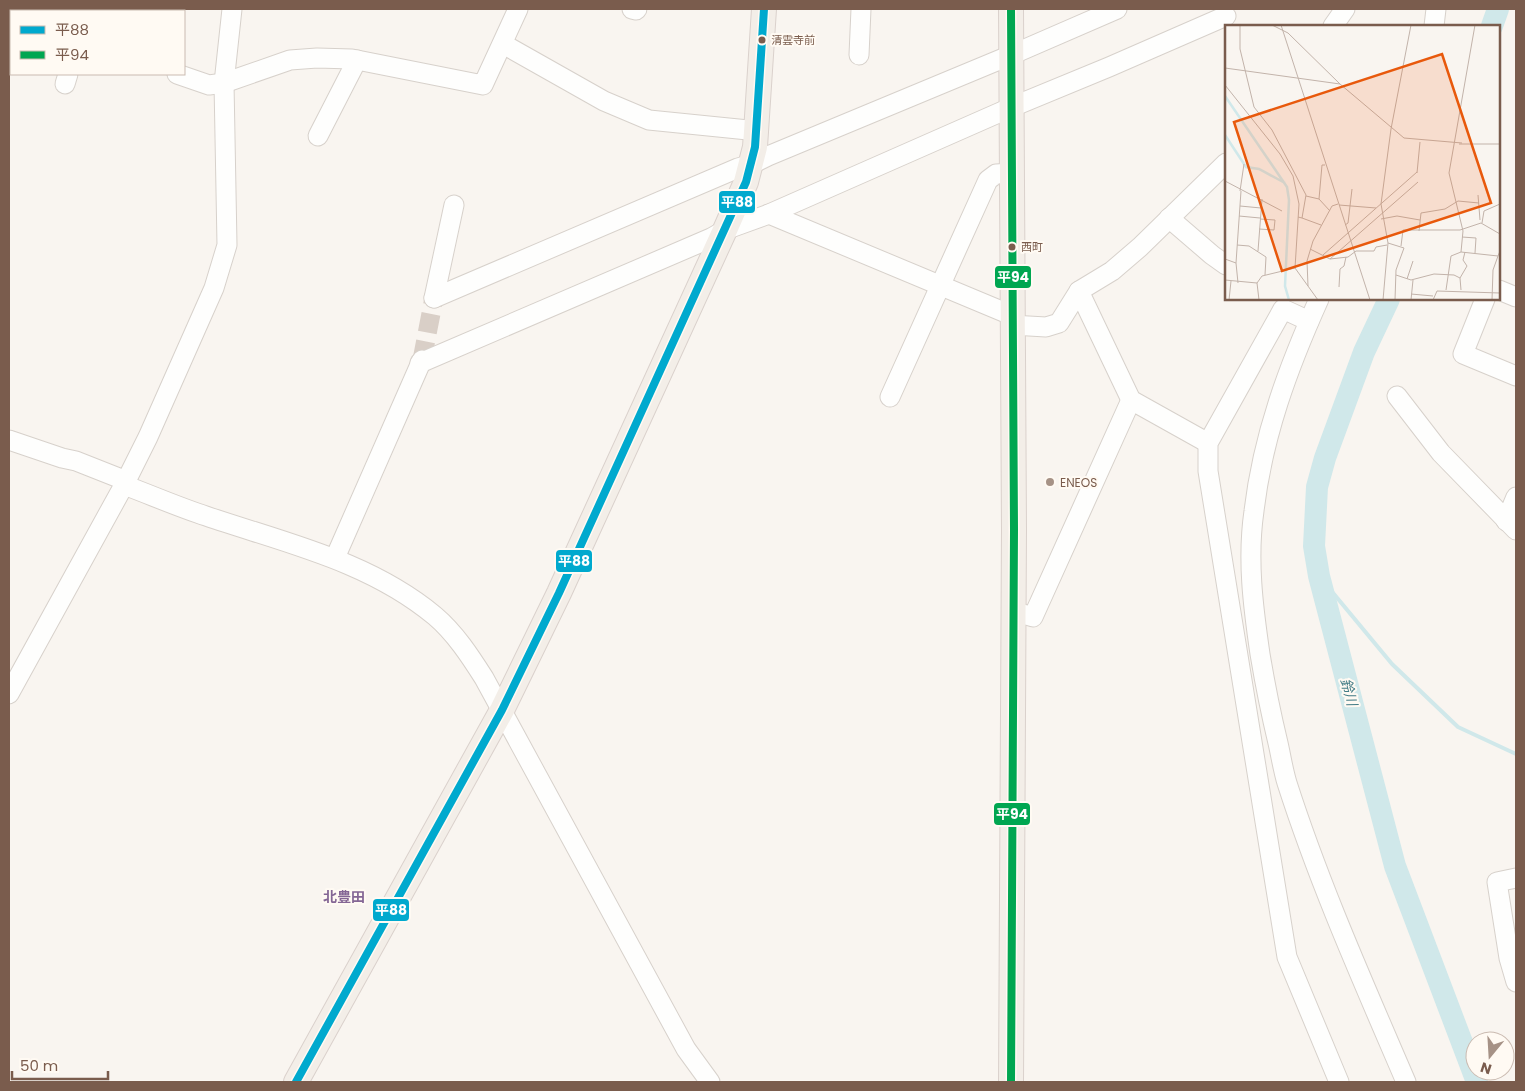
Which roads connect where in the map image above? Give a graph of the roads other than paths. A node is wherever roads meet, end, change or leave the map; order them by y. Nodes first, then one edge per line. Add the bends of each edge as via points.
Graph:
1 (232, 9) edge
2 (518, 9) edge
3 (632, 9) edge
4 (637, 9) edge
5 (764, 9) edge
6 (861, 9) edge
7 (1011, 9) edge
8 (1117, 9) edge
9 (1345, 9) edge
10 (1436, 9) edge
11 (1227, 17) edge
12 (1335, 25) edge
13 (1434, 25) edge
14 (502, 44) junction
15 (859, 55) dead end
16 (1012, 55) junction
17 (357, 60) junction
18 (180, 75) edge
19 (224, 84) junction
20 (1012, 107) junction
21 (758, 131) junction
22 (318, 136) dead end
23 (752, 164) junction
24 (1225, 164) edge
25 (1012, 173) junction
26 (454, 205) dead end
27 (769, 214) junction
28 (1169, 218) junction
29 (726, 230) junction
30 (1225, 264) edge
31 (940, 285) junction
32 (1500, 290) edge
33 (1079, 291) junction
34 (1516, 297) edge
35 (1319, 300) edge
36 (1485, 300) edge
37 (1280, 304) edge
38 (1012, 320) junction
39 (1309, 321) junction
40 (1516, 376) edge
41 (1397, 396) dead end
42 (890, 397) dead end
43 (1131, 400) junction
44 (9, 440) edge
45 (1208, 444) junction
46 (124, 485) junction
47 (1516, 497) edge
48 (1511, 526) edge
49 (335, 558) junction
50 (1013, 611) junction
51 (9, 694) edge
52 (502, 710) junction
53 (1516, 878) edge
54 (1516, 982) edge
55 (296, 1082) edge
56 (710, 1082) edge
57 (1011, 1082) edge
58 (1339, 1082) edge
59 (1406, 1082) edge

1 - 19 street
2 - 14 street
3 - 4 street
5 - 21 main road
6 - 15 street
7 - 16 main road
8 - 16 street
9 - 12 street
10 - 13 street
11 - 20 street
14 - 17 street via 482,85
14 - 21 street via 604,101 649,120
16 - 20 main road
16 - 23 street
17 - 19 street via 290,60
17 - 22 street
18 - 19 street via 209,85
19 - 46 street via 227,245 214,288
20 - 25 main road
20 - 27 street
21 - 23 main road
23 - 26 street via 434,298
23 - 29 main road
24 - 28 street
25 - 31 street via 996,174 988,180
25 - 38 main road
27 - 29 street
27 - 31 street
28 - 30 street
28 - 33 street via 1112,271
29 - 49 street via 421,361
29 - 52 main road
31 - 38 street
31 - 42 street
32 - 34 street
33 - 38 street via 1059,323 1046,327
33 - 43 street
35 - 39 street
36 - 40 street via 1463,354
37 - 39 street
37 - 45 street
38 - 50 main road
39 - 59 street via 1290,365 1262,457 1253,512 1252,605 1265,689 1287,782 1332,908
41 - 48 street via 1441,453
43 - 45 street
43 - 50 street via 1032,617
44 - 46 street via 62,458 71,468 117,486
45 - 58 street via 1208,471 1287,957
46 - 49 street via 205,516
46 - 51 street
47 - 48 street
49 - 52 street via 386,582 436,617 461,643
50 - 57 main road
52 - 55 main road
52 - 56 street via 686,1049
53 - 54 street via 1497,882

